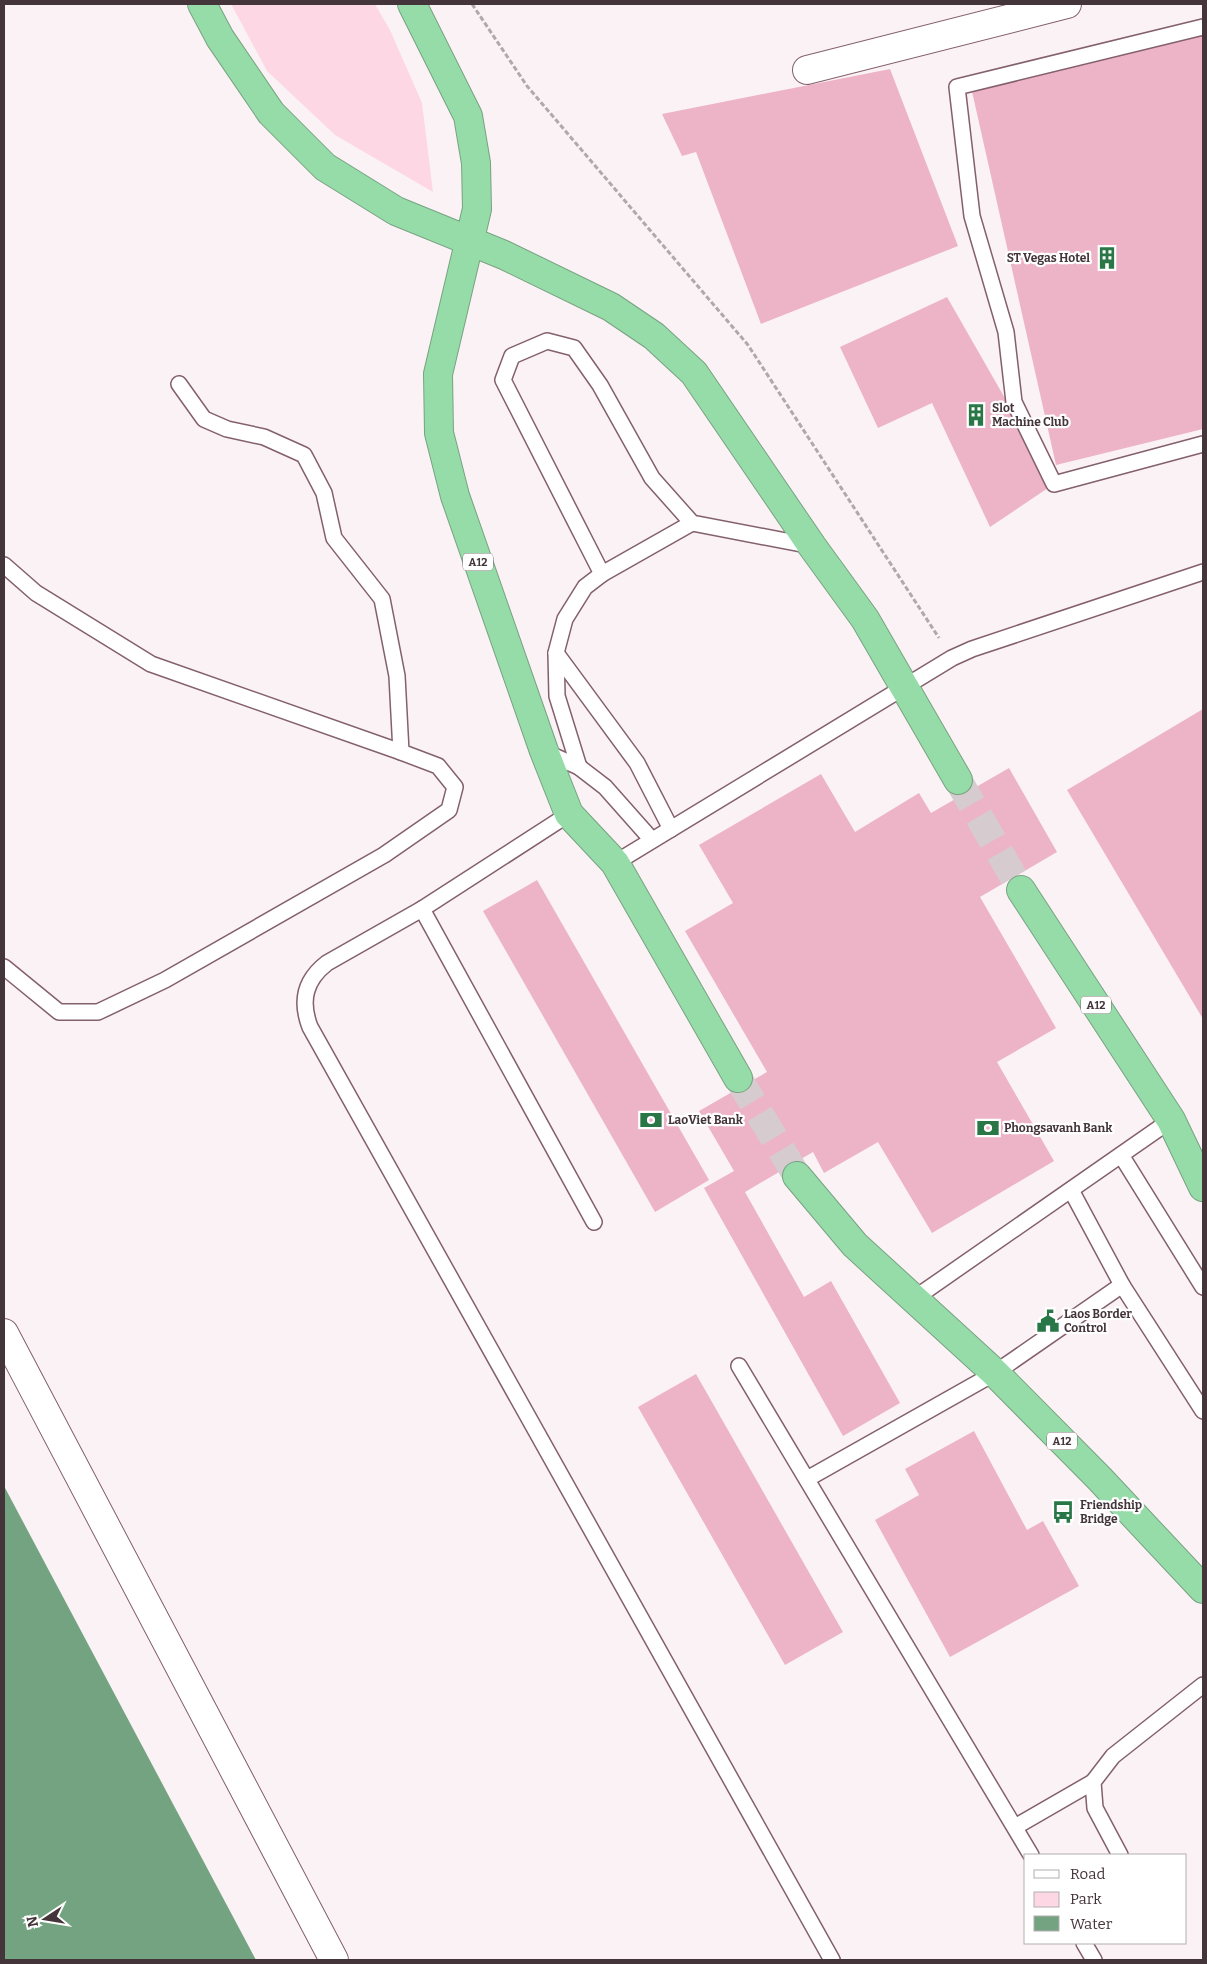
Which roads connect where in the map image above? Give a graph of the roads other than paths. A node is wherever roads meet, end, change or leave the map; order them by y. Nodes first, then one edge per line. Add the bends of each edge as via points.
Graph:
1 (202, 4) edge
2 (412, 4) edge
3 (1067, 4) edge
4 (1203, 26) edge
5 (807, 70) dead end
6 (470, 241) junction
7 (179, 384) dead end
8 (1203, 444) edge
9 (692, 523) junction
10 (812, 546) junction
11 (4, 565) edge
12 (1203, 572) edge
13 (602, 574) junction
14 (556, 653) junction
15 (905, 687) junction
16 (544, 751) junction
17 (401, 752) junction
18 (579, 767) junction
19 (958, 780) tunnel mouth
20 (569, 814) junction
21 (671, 829) junction
22 (652, 840) junction
23 (615, 863) junction
24 (1021, 890) tunnel mouth
25 (422, 908) junction
26 (4, 967) edge
27 (738, 1078) tunnel mouth
28 (1171, 1120) junction
29 (1121, 1155) junction
30 (797, 1176) tunnel mouth
31 (1203, 1187) edge
32 (1071, 1190) junction
33 (594, 1222) dead end
34 (1122, 1285) junction
35 (1203, 1287) edge
36 (915, 1298) junction
37 (4, 1333) edge
38 (739, 1366) dead end
39 (995, 1373) junction
40 (1203, 1411) edge
41 (807, 1479) junction
42 (1203, 1589) edge
43 (1203, 1685) edge
44 (1093, 1782) junction
45 (1015, 1827) junction
46 (1030, 1854) edge
47 (1119, 1854) edge
48 (1085, 1944) edge
49 (334, 1960) edge
50 (832, 1960) edge
51 (1094, 1960) edge

1 - 6 highway via 220,38 271,113 325,167 396,211
2 - 6 highway, A12 via 468,116 476,163 477,209
3 - 5 street
4 - 8 lane via 957,87 972,216 1006,332 1014,402 1054,484
6 - 10 highway via 611,307 654,336 694,374
6 - 16 highway, A12 via 438,374 439,433 455,496
7 - 17 lane via 204,420 264,437 304,455 324,493 334,538 382,600 397,676
9 - 10 lane
9 - 13 lane
9 - 13 lane via 652,478 600,385 574,348 547,341 512,356 503,380
10 - 15 highway via 865,619
11 - 17 lane via 36,593 150,664
12 - 15 lane via 972,649
13 - 14 lane via 585,587 565,619
14 - 18 lane via 557,696
14 - 21 lane via 637,763
15 - 19 highway
15 - 21 lane
16 - 18 lane
16 - 20 highway, A12
17 - 26 lane via 438,766 455,787 449,810 384,855 165,980 98,1012 60,1012
18 - 22 lane via 605,787
20 - 23 highway, A12
20 - 25 lane
21 - 22 lane
22 - 23 lane
23 - 27 highway, A12
24 - 28 highway, A12
25 - 33 lane
25 - 50 lane via 316,972 304,999 304,1014
28 - 29 lane
28 - 31 highway, A12
29 - 32 lane
29 - 35 lane
30 - 36 highway, A12 via 855,1245
32 - 34 lane
32 - 36 lane
34 - 39 lane
34 - 40 lane
36 - 39 highway, A12
37 - 49 street
38 - 41 lane
39 - 41 lane
39 - 42 highway, A12
41 - 45 lane
43 - 44 lane via 1113,1756
44 - 45 lane
44 - 47 lane via 1095,1808
45 - 46 lane
48 - 51 lane

